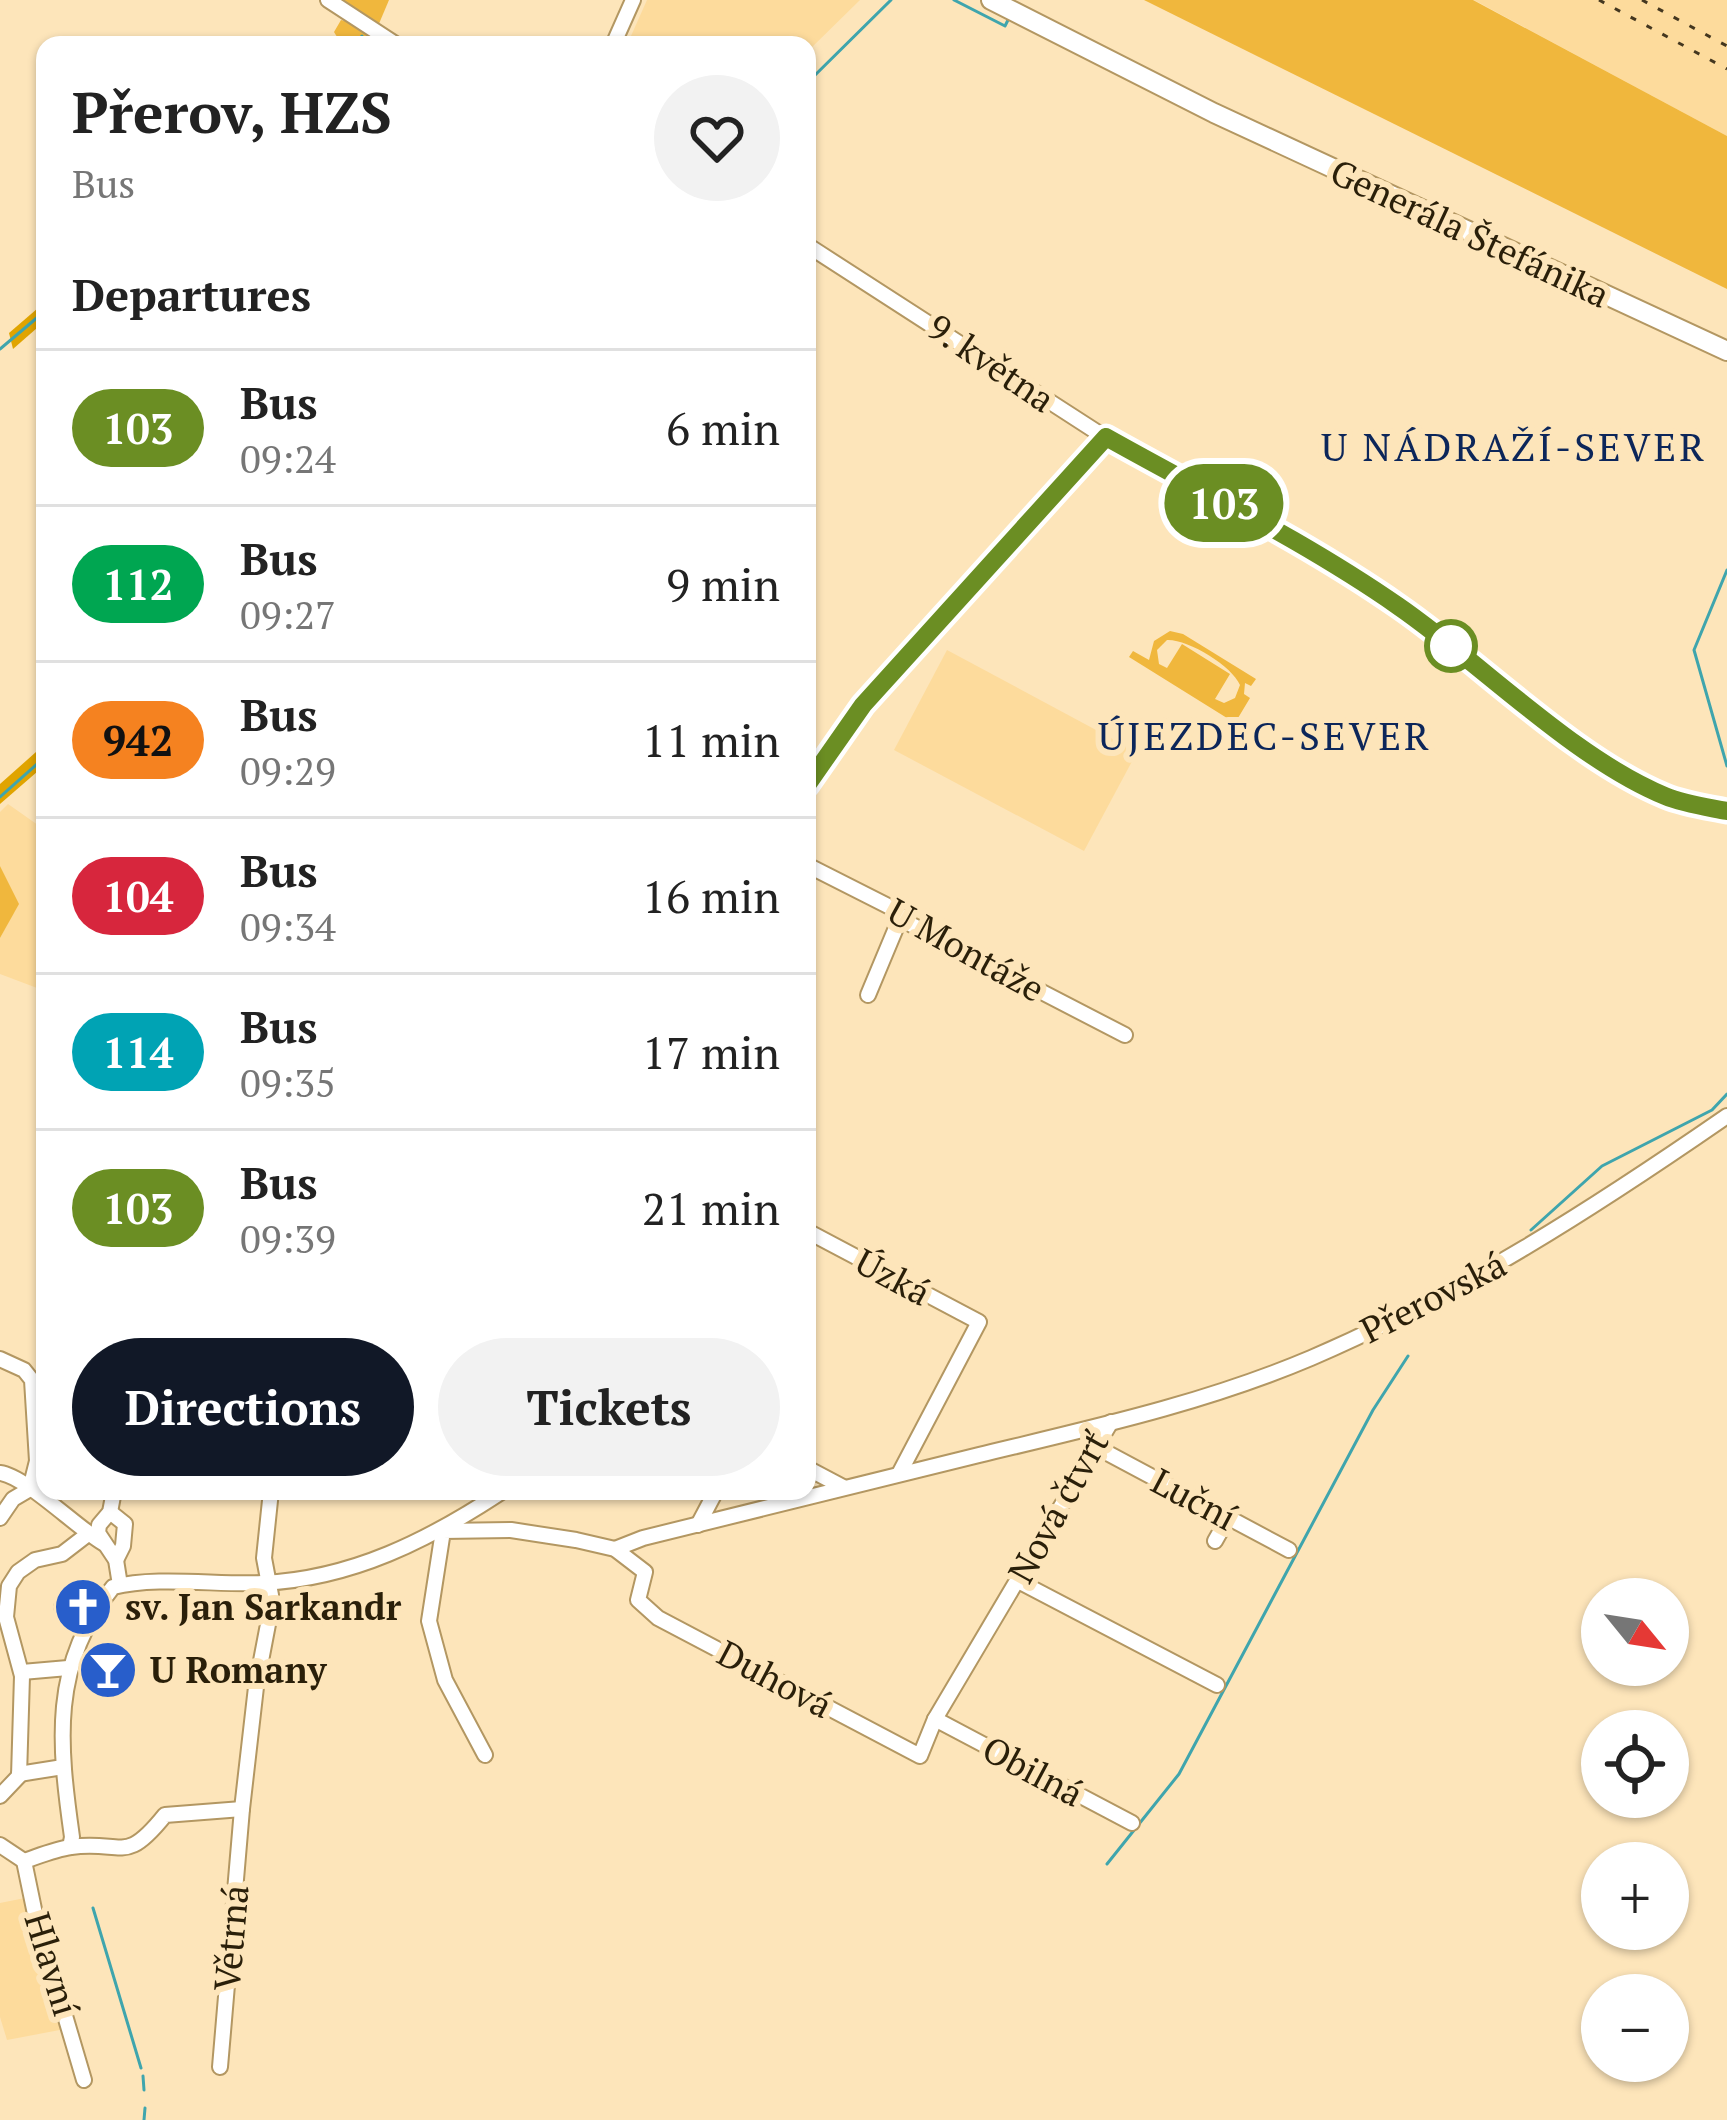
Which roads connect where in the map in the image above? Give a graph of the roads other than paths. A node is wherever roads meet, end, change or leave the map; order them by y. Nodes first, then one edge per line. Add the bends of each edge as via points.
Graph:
1 (328, 0) edge
2 (633, 0) edge
3 (991, 0) edge
4 (1013, 0) edge
5 (383, 36) edge
6 (617, 36) edge
7 (1215, 108) junction
8 (816, 251) edge
9 (1694, 336) junction
10 (1727, 340) edge
11 (1727, 351) edge
12 (1727, 361) edge
13 (1106, 437) junction
14 (816, 771) edge
15 (1727, 811) edge
16 (816, 870) edge
17 (901, 916) junction
18 (868, 995) dead end
19 (1126, 1035) dead end
20 (1727, 1116) edge
21 (816, 1236) edge
22 (0, 1359) edge
23 (1112, 1422) junction
24 (36, 1445) edge
25 (1098, 1448) junction
26 (36, 1465) edge
27 (0, 1473) edge
28 (816, 1473) edge
29 (898, 1474) junction
30 (843, 1487) junction
31 (30, 1489) junction
32 (36, 1494) edge
33 (816, 1494) edge
34 (44, 1500) edge
35 (112, 1500) edge
36 (270, 1500) edge
37 (490, 1500) edge
38 (711, 1500) edge
39 (793, 1500) edge
40 (110, 1512) junction
41 (0, 1518) edge
42 (1228, 1518) junction
43 (698, 1525) junction
44 (443, 1531) junction
45 (88, 1534) junction
46 (1215, 1541) dead end
47 (103, 1543) junction
48 (615, 1550) junction
49 (1289, 1550) dead end
50 (116, 1560) junction
51 (1018, 1581) junction
52 (267, 1583) junction
53 (113, 1590) junction
54 (62, 1607) dead end
55 (68, 1668) junction
56 (22, 1672) junction
57 (1217, 1685) dead end
58 (935, 1719) junction
59 (914, 1753) joint
60 (484, 1755) dead end
61 (63, 1767) junction
62 (19, 1774) junction
63 (0, 1796) edge
64 (242, 1809) junction
65 (1132, 1823) dead end
66 (0, 1845) edge
67 (70, 1847) junction
68 (24, 1861) junction
69 (220, 2067) dead end
70 (84, 2080) dead end

1 - 5 street
2 - 6 street
3 - 7 main road
4 - 7 main road
7 - 9 main road, Generála Štefánika
7 - 10 main road, Generála Štefánika
8 - 13 street, 9. května
9 - 11 main road, Generála Štefánika
9 - 12 main road
13 - 14 street via 863,705
13 - 15 street, 9. května via 1335,564 1634,780
16 - 17 street, U Montáže
17 - 18 street
17 - 19 street, U Montáže
20 - 23 street, Přerovská via 1548,1237 1449,1292 1308,1359
21 - 29 street, Úzká via 979,1322
22 - 24 street via 32,1380
23 - 25 street, Nová čtvrť
23 - 29 street, Nová čtvrť
25 - 42 street, Luční
25 - 51 street, Nová čtvrť
26 - 31 street
27 - 31 street
28 - 30 street
29 - 30 street, Nová čtvrť
30 - 33 street, Nová čtvrť
31 - 32 street
31 - 41 street
34 - 45 street
35 - 40 street
36 - 52 street, Větrná
37 - 44 street
38 - 43 street
39 - 43 street, Nová čtvrť
40 - 47 street via 99,1525
40 - 50 street via 125,1524
42 - 46 street
42 - 49 street, Luční
43 - 48 street, Nová čtvrť
44 - 48 street, Nová čtvrť via 512,1530
44 - 52 street via 367,1563
44 - 60 street via 429,1621 445,1680
45 - 47 street
45 - 56 street via 62,1554 35,1560 9,1586 6,1617
47 - 50 street
48 - 59 street, Duhová via 645,1572 638,1600 664,1621
50 - 53 street
51 - 57 street
51 - 58 street, Nová čtvrť
52 - 53 street
52 - 64 street, Větrná
53 - 54 street via 73,1596
53 - 55 street
55 - 56 street
55 - 61 street
56 - 62 street
58 - 59 street, Nová čtvrť via 920,1756
58 - 65 street, Obilná
61 - 62 street
61 - 67 street
62 - 63 street
64 - 67 street via 165,1815 147,1838 124,1849
64 - 69 street, Větrná
66 - 68 street
67 - 68 street, Hlavní
68 - 70 street, Hlavní

